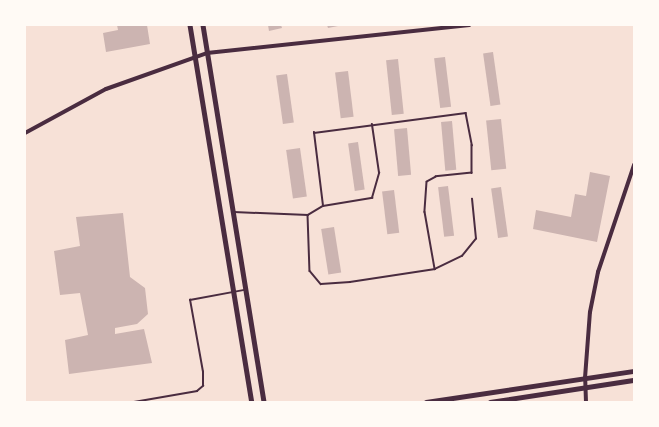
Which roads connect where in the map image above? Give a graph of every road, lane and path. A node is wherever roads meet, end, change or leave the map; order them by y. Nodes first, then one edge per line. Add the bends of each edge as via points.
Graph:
1 (190, 25) edge
2 (203, 25) edge
3 (470, 25) edge
4 (207, 53) junction
5 (196, 58) junction
6 (372, 125) junction
7 (25, 133) edge
8 (634, 165) edge
9 (472, 199) dead end
10 (323, 206) junction
11 (234, 212) junction
12 (308, 215) junction
13 (435, 269) junction
14 (246, 289) junction
15 (234, 292) junction
16 (634, 371) edge
17 (585, 378) junction
18 (634, 380) edge
19 (585, 387) junction
20 (134, 402) edge
21 (252, 402) edge
22 (264, 402) edge
23 (426, 402) edge
24 (490, 402) edge
25 (586, 402) edge

1 - 5 main road
2 - 4 main road
3 - 4 street
4 - 5 street
4 - 11 main road
5 - 7 street via 106,89
5 - 15 main road
6 - 10 lane via 379,172 372,198
6 - 10 lane via 314,133
6 - 13 lane via 466,113 472,145 472,173 436,177 427,182 425,212
8 - 17 street via 598,272 590,312
9 - 13 lane via 476,239 462,256
10 - 12 lane
11 - 12 lane
11 - 14 main road
12 - 13 lane via 310,271 321,284
14 - 15 lane
14 - 22 main road
15 - 20 lane via 190,300 204,386 197,391
15 - 21 main road
16 - 17 main road
17 - 19 street
17 - 23 main road
18 - 19 main road
19 - 24 main road
19 - 25 street

